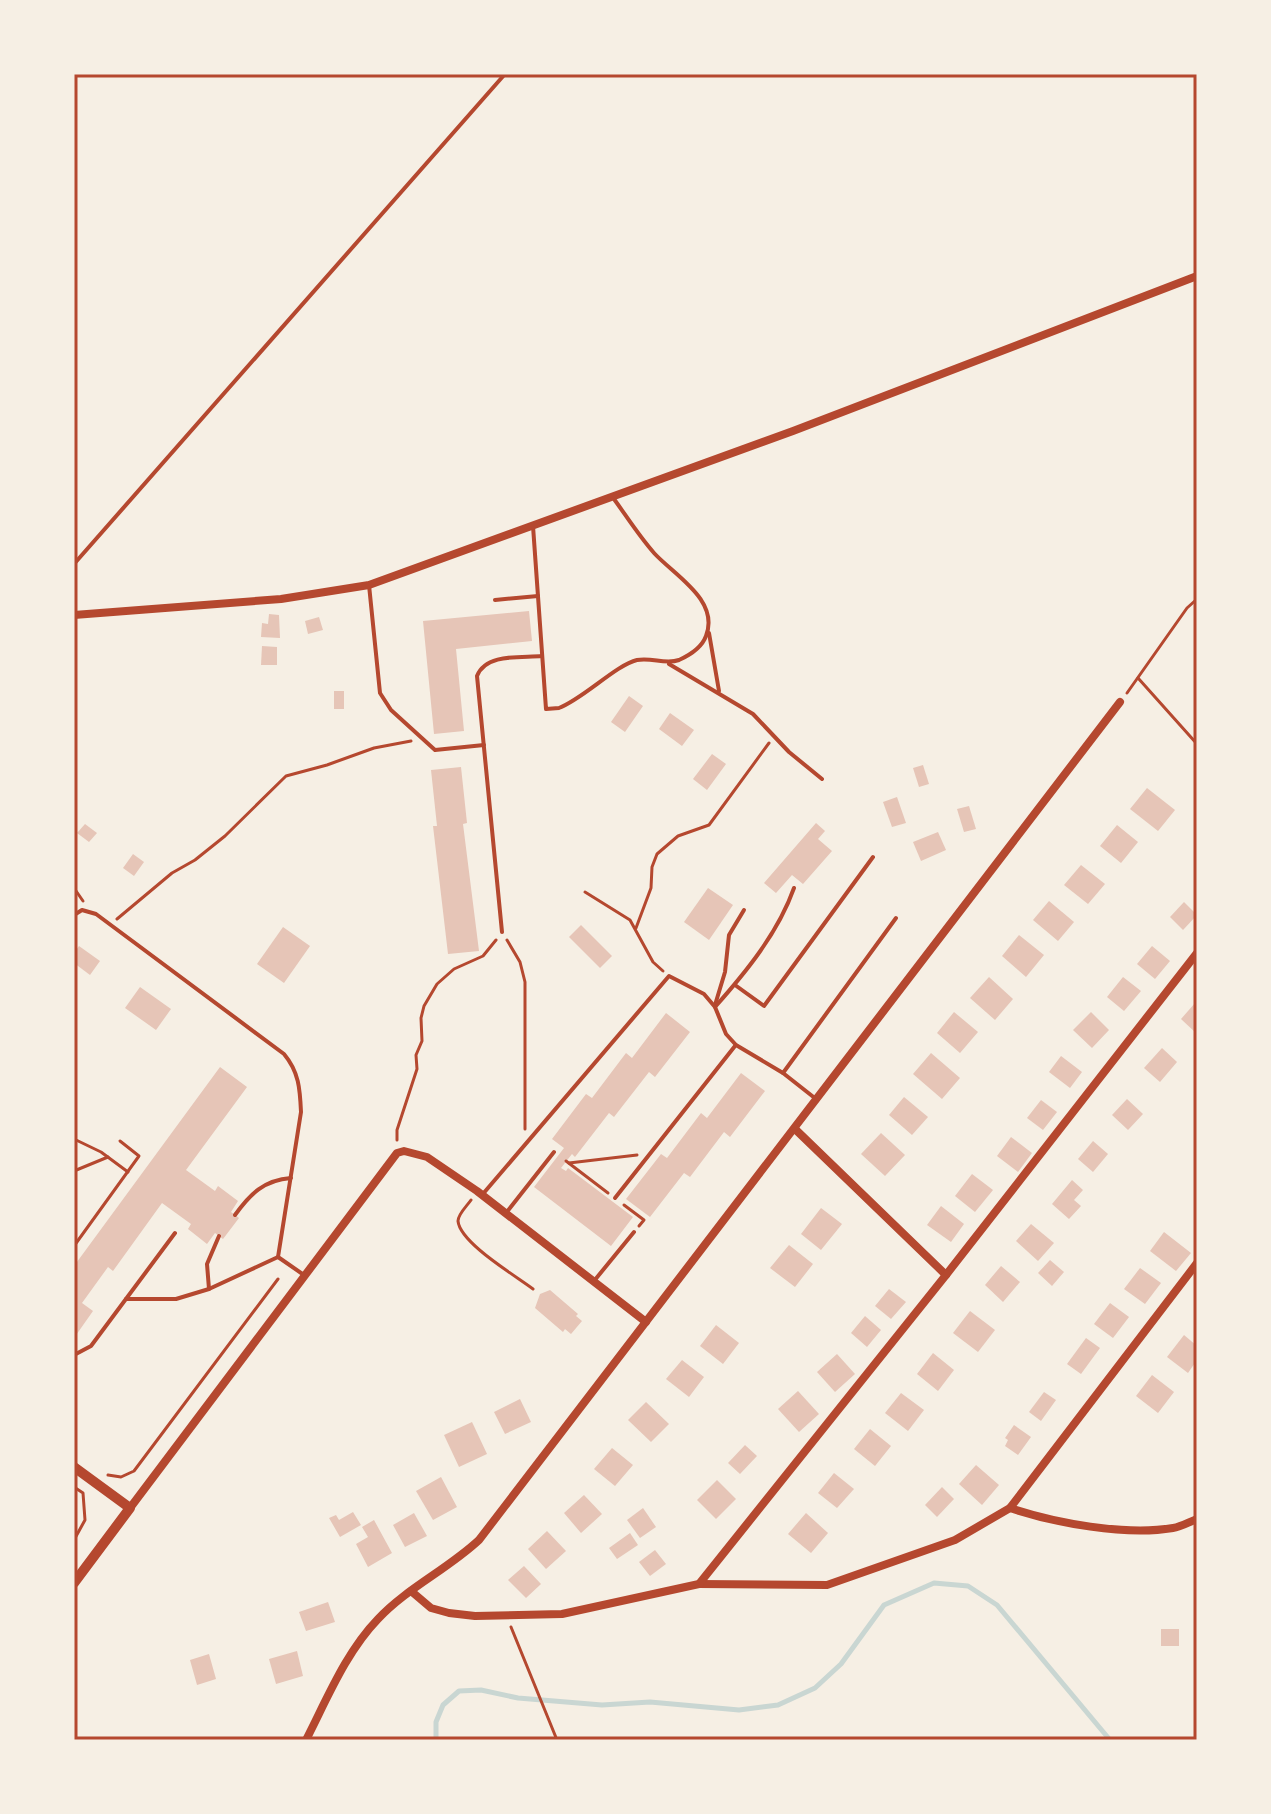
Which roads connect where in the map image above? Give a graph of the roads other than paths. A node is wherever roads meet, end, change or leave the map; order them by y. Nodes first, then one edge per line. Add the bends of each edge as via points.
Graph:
1 (505, 74) edge
2 (1197, 276) edge
3 (612, 496) junction
4 (533, 526) junction
5 (74, 564) edge
6 (369, 585) junction
7 (538, 596) junction
8 (495, 600) dead end
9 (74, 615) edge
10 (708, 631) junction
11 (542, 656) junction
12 (668, 663) junction
13 (719, 692) junction
14 (1120, 702) road end
15 (484, 745) junction
16 (822, 779) dead end
17 (873, 857) dead end
18 (794, 888) dead end
19 (744, 910) dead end
20 (74, 915) edge
21 (896, 918) dead end
22 (502, 932) road end
23 (1197, 953) edge
24 (735, 985) junction
25 (715, 1007) junction
26 (736, 1045) junction
27 (783, 1073) junction
28 (816, 1099) junction
29 (795, 1129) junction
30 (554, 1152) dead end
31 (291, 1178) junction
32 (480, 1193) junction
33 (615, 1198) dead end
34 (506, 1213) junction
35 (235, 1215) dead end
36 (634, 1232) dead end
37 (175, 1233) dead end
38 (219, 1236) dead end
39 (278, 1257) junction
40 (1197, 1263) edge
41 (304, 1275) junction
42 (946, 1275) junction
43 (594, 1281) junction
44 (209, 1289) junction
45 (126, 1299) junction
46 (646, 1322) junction
47 (74, 1355) edge
48 (74, 1467) edge
49 (130, 1508) junction
50 (1010, 1508) junction
51 (1197, 1519) edge
52 (74, 1583) edge
53 (699, 1584) junction
54 (411, 1591) junction
55 (306, 1740) edge

1 - 5 lane
2 - 3 street
3 - 4 street
3 - 10 lane via 647,546 700,598
4 - 6 street
4 - 7 lane
6 - 9 street via 281,599
6 - 15 lane via 380,693 391,710 435,750
7 - 8 lane
7 - 11 lane
10 - 12 lane via 693,652
10 - 13 lane
11 - 12 lane via 546,709 566,705 637,660
11 - 15 lane via 499,659 481,668 477,676
12 - 13 lane
13 - 16 lane via 753,714
14 - 28 street
15 - 22 lane
17 - 24 lane via 764,1006
18 - 24 lane via 783,918
19 - 25 lane via 729,935
20 - 31 lane via 89,910 284,1054 300,1088
21 - 27 lane
23 - 42 street
24 - 25 lane
25 - 26 lane
25 - 32 lane via 704,994 669,976
26 - 27 lane
26 - 33 lane
27 - 28 lane
28 - 29 street
29 - 42 street
29 - 46 street
30 - 34 lane
31 - 35 lane via 254,1191
31 - 39 lane
32 - 34 street
32 - 41 street via 427,1157 397,1153
34 - 43 street
36 - 43 lane
37 - 45 lane
38 - 44 lane via 207,1264
39 - 41 lane
39 - 44 lane
40 - 50 street
41 - 49 street
42 - 53 street
43 - 46 street
44 - 45 lane via 176,1299
45 - 47 lane via 91,1346
46 - 54 street via 479,1540
48 - 49 street
49 - 52 street
50 - 51 street via 1046,1520 1135,1530 1176,1528
50 - 53 street via 955,1540 827,1585
53 - 54 street via 562,1614 449,1613 431,1608
54 - 55 street via 365,1633

